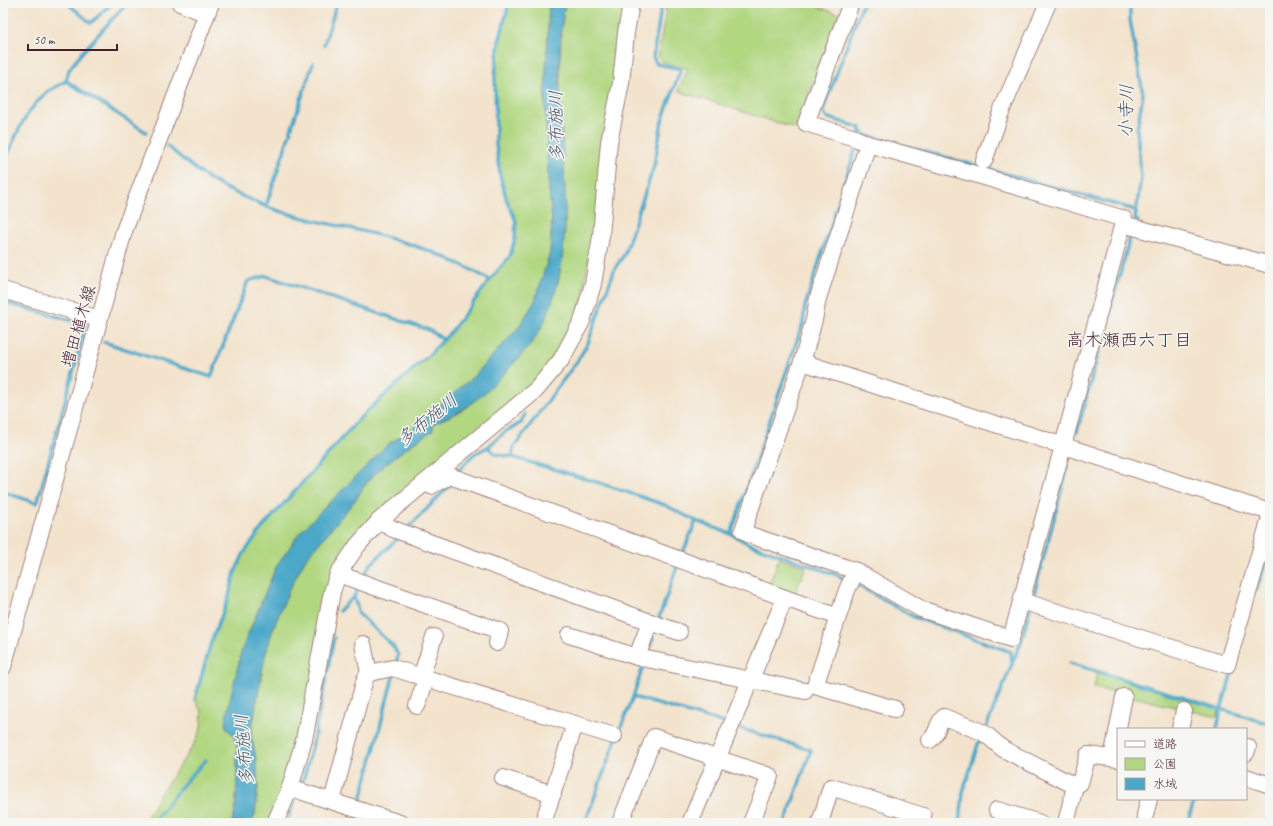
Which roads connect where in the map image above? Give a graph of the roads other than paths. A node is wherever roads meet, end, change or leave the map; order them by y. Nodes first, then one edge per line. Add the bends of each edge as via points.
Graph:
1 (180, 3) edge
2 (631, 3) edge
3 (851, 3) edge
4 (1048, 3) edge
5 (208, 9) edge
6 (861, 141) junction
7 (984, 161) dead end
8 (1123, 224) junction
9 (1270, 265) edge
10 (3, 290) edge
11 (99, 319) junction
12 (802, 362) junction
13 (1064, 446) junction
14 (418, 488) junction
15 (1270, 512) edge
16 (1270, 518) edge
17 (379, 521) junction
18 (338, 574) junction
19 (852, 579) junction
20 (785, 598) junction
21 (1028, 602) junction
22 (830, 614) dead end
23 (655, 623) junction
24 (679, 632) dead end
25 (569, 634) dead end
26 (434, 637) dead end
27 (497, 643) dead end
28 (363, 644) dead end
29 (642, 658) junction
30 (3, 667) edge
31 (369, 673) junction
32 (424, 678) junction
33 (750, 680) junction
34 (805, 691) dead end
35 (1124, 697) dead end
36 (417, 706) dead end
37 (895, 709) dead end
38 (1184, 711) dead end
39 (575, 724) junction
40 (1120, 728) edge
41 (1180, 728) edge
42 (614, 736) dead end
43 (930, 740) dead end
44 (1117, 745) edge
45 (717, 759) junction
46 (1115, 759) edge
47 (1247, 777) edge
48 (503, 778) dead end
49 (1270, 785) edge
50 (1075, 786) junction
51 (290, 788) junction
52 (553, 794) junction
53 (1149, 800) edge
54 (332, 801) junction
55 (997, 810) dead end
56 (1145, 815) dead end
57 (275, 823) edge
58 (400, 823) edge
59 (544, 823) edge
60 (620, 823) edge
61 (690, 823) edge
62 (751, 823) edge
63 (820, 823) edge
64 (921, 823) edge
65 (1040, 823) edge
66 (1066, 823) edge

1 - 5 street
2 - 14 street via 621,83 609,142 601,236 593,284 582,321 561,360 536,390
3 - 6 street via 806,123
4 - 7 street via 1001,112
5 - 11 street, 増田植木線 via 124,231
6 - 8 street via 1124,219
6 - 12 street
8 - 9 street
8 - 13 street
10 - 11 street
11 - 30 street, 増田植木線
12 - 13 street
12 - 19 street via 743,530
13 - 15 street
13 - 21 street
14 - 17 street
14 - 20 street via 433,485 450,476
16 - 21 street via 1227,665
17 - 18 street via 357,546
17 - 23 street via 404,533
18 - 27 street via 500,631
18 - 51 street via 332,592 304,740
19 - 21 street via 921,609 1012,639
19 - 37 street via 815,686
20 - 22 street
20 - 33 street
23 - 24 street
23 - 29 street
25 - 29 street
26 - 32 street via 423,671
28 - 31 street
29 - 33 street
31 - 32 street via 396,669
31 - 54 street via 365,679
32 - 36 street
32 - 39 street
33 - 34 street
33 - 45 street
35 - 40 street
38 - 41 street
39 - 42 street
39 - 52 street
43 - 50 street via 935,736 940,720 944,717 985,734 1003,749
44 - 46 street
45 - 60 street via 654,738
45 - 61 street
45 - 62 street via 770,776
46 - 50 street via 1088,755 1080,783
47 - 49 street
48 - 52 street
50 - 66 street
51 - 54 street
51 - 57 street
52 - 59 street
53 - 56 street
54 - 58 street
55 - 65 street
63 - 64 street via 831,787 923,816

